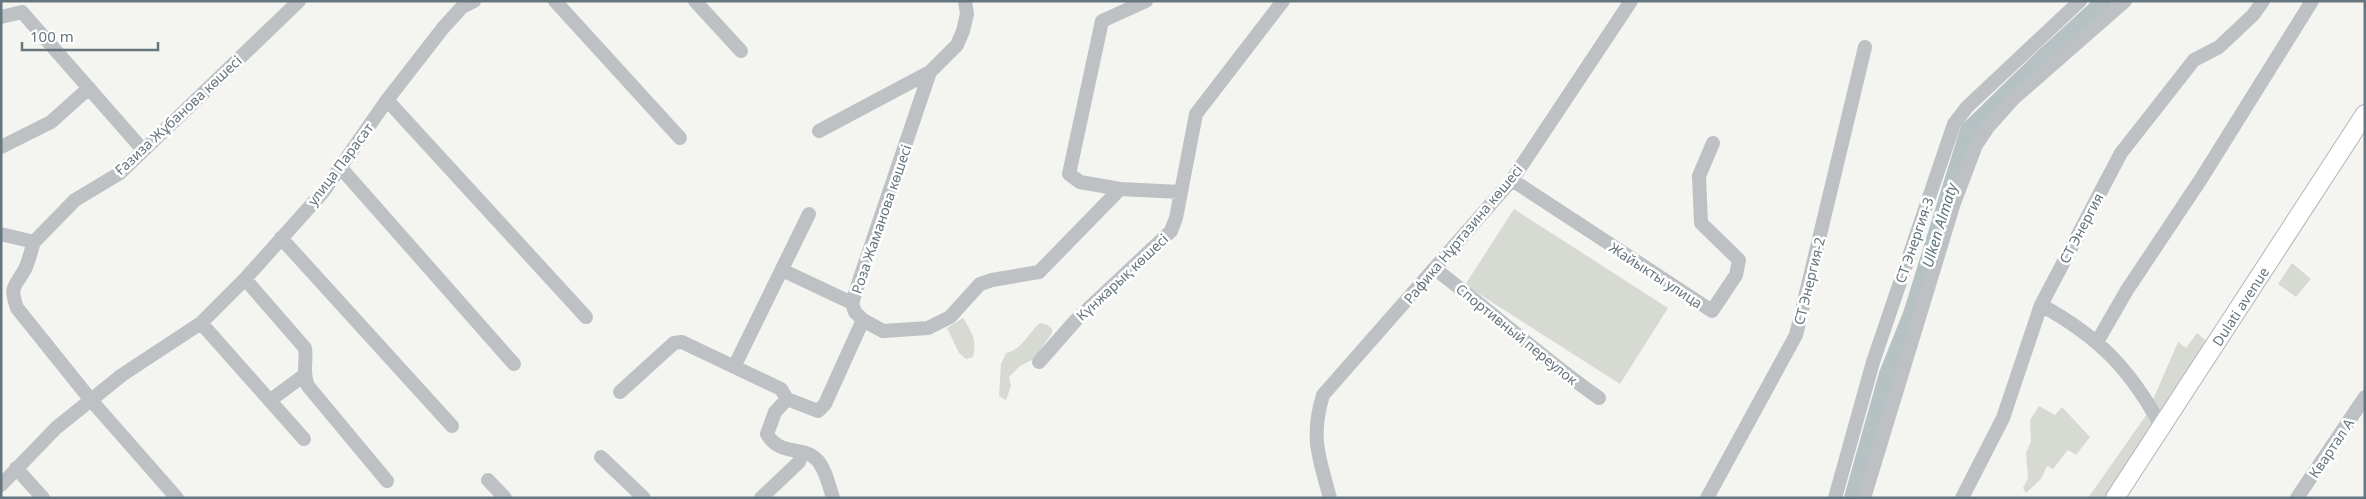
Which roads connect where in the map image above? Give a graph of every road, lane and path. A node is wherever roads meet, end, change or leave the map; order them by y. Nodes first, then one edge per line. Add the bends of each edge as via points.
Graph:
1 (299, 1) edge
2 (474, 1) edge
3 (555, 1) edge
4 (695, 1) edge
5 (965, 1) edge
6 (1146, 1) edge
7 (1283, 1) edge
8 (1631, 1) edge
9 (2080, 1) edge
10 (2126, 1) edge
11 (2263, 1) edge
12 (2312, 1) edge
13 (1, 16) edge
14 (1865, 47) dead end
15 (741, 51) dead end
16 (930, 72) junction
17 (89, 88) junction
18 (387, 100) junction
19 (2365, 114) edge
20 (819, 131) dead end
21 (680, 138) dead end
22 (1713, 143) dead end
23 (1, 146) edge
24 (143, 150) junction
25 (340, 167) junction
26 (1512, 180) junction
27 (1120, 189) junction
28 (1181, 192) junction
29 (809, 214) dead end
30 (1, 234) edge
31 (281, 238) junction
32 (34, 242) junction
33 (1435, 269) junction
34 (782, 270) junction
35 (245, 279) junction
36 (852, 303) junction
37 (2041, 305) junction
38 (586, 317) dead end
39 (863, 320) junction
40 (201, 323) junction
41 (2097, 342) junction
42 (1039, 362) dead end
43 (514, 364) dead end
44 (734, 367) junction
45 (303, 376) junction
46 (620, 392) dead end
47 (276, 396) dead end
48 (2365, 397) edge
49 (1599, 398) dead end
50 (90, 399) junction
51 (787, 399) junction
52 (452, 426) dead end
53 (2162, 426) junction
54 (304, 439) dead end
55 (801, 454) junction
56 (601, 457) dead end
57 (16, 468) junction
58 (488, 480) dead end
59 (387, 481) dead end
60 (1, 485) edge
61 (43, 498) edge
62 (177, 498) edge
63 (505, 498) edge
64 (644, 498) edge
65 (761, 498) edge
66 (833, 498) edge
67 (1330, 498) edge
68 (1707, 498) edge
69 (1835, 498) edge
70 (1864, 498) edge
71 (1962, 498) edge
72 (2115, 498) edge
73 (2297, 498) edge

1 - 24 street, Ғазиза Жұбанова көшесі
2 - 18 street, улица Парасат via 462,7 443,28
3 - 21 street
4 - 15 street
5 - 16 street, Роза Жаманова көшесі via 968,14 957,45
6 - 27 street via 1102,21 1069,174 1080,182
7 - 28 street, Күнжарық көшесі via 1196,114
8 - 26 street, Рафика Нұртазина көшесі
9 - 69 street, СТ Энергия-3 via 1967,107 1954,124 1873,362
10 - 70 street via 2013,99 1988,126 1976,145 1954,203
11 - 37 street, СТ Энергия via 2219,47 2194,60 2121,153
12 - 41 street
13 - 17 street via 22,12
14 - 68 street, СТ Энергия-2 via 1796,335
16 - 20 street
16 - 36 street, Роза Жаманова көшесі
17 - 23 street via 51,122
17 - 24 street
18 - 25 street, улица Парасат
18 - 38 street
19 - 53 main road, Dulati avenue
22 - 26 street, Жайыкты улица via 1699,176 1701,223 1739,260 1736,274 1712,311
24 - 32 street, Ғазиза Жұбанова көшесі via 120,173 75,200
25 - 31 street, улица Парасат via 323,192
25 - 43 street
26 - 33 street, Рафика Нұртазина көшесі
27 - 28 street
27 - 39 street via 1039,272 980,284 950,317 928,328 883,331
28 - 42 street, Күнжарық көшесі via 1171,231 1076,320
29 - 34 street
30 - 32 street
31 - 35 street, улица Парасат
31 - 52 street
32 - 50 street via 26,268 14,283 12,294 17,308
33 - 49 street, Спортивный переулок via 1553,366
33 - 67 street, Рафика Нұртазина көшесі via 1323,395 1315,439
34 - 36 street
34 - 44 street
35 - 40 street, улица Парасат
35 - 45 street via 304,348 307,361
36 - 39 street, Роза Жаманова көшесі
37 - 41 street
37 - 71 street, СТ Энергия via 2003,418
39 - 51 street via 825,404 818,410
40 - 50 street, улица Парасат
40 - 54 street
41 - 53 street via 2124,367
44 - 46 street via 682,342 674,343
44 - 51 street via 781,389
45 - 47 street
45 - 59 street
48 - 73 street, Квартал А
50 - 57 street, улица Парасат
50 - 62 street
51 - 55 street via 775,412 767,434 780,447
53 - 72 main road, Dulati avenue
55 - 65 street via 799,462
55 - 66 street via 815,457 820,463
56 - 64 street
57 - 60 street, улица Парасат
57 - 61 street
58 - 63 street

